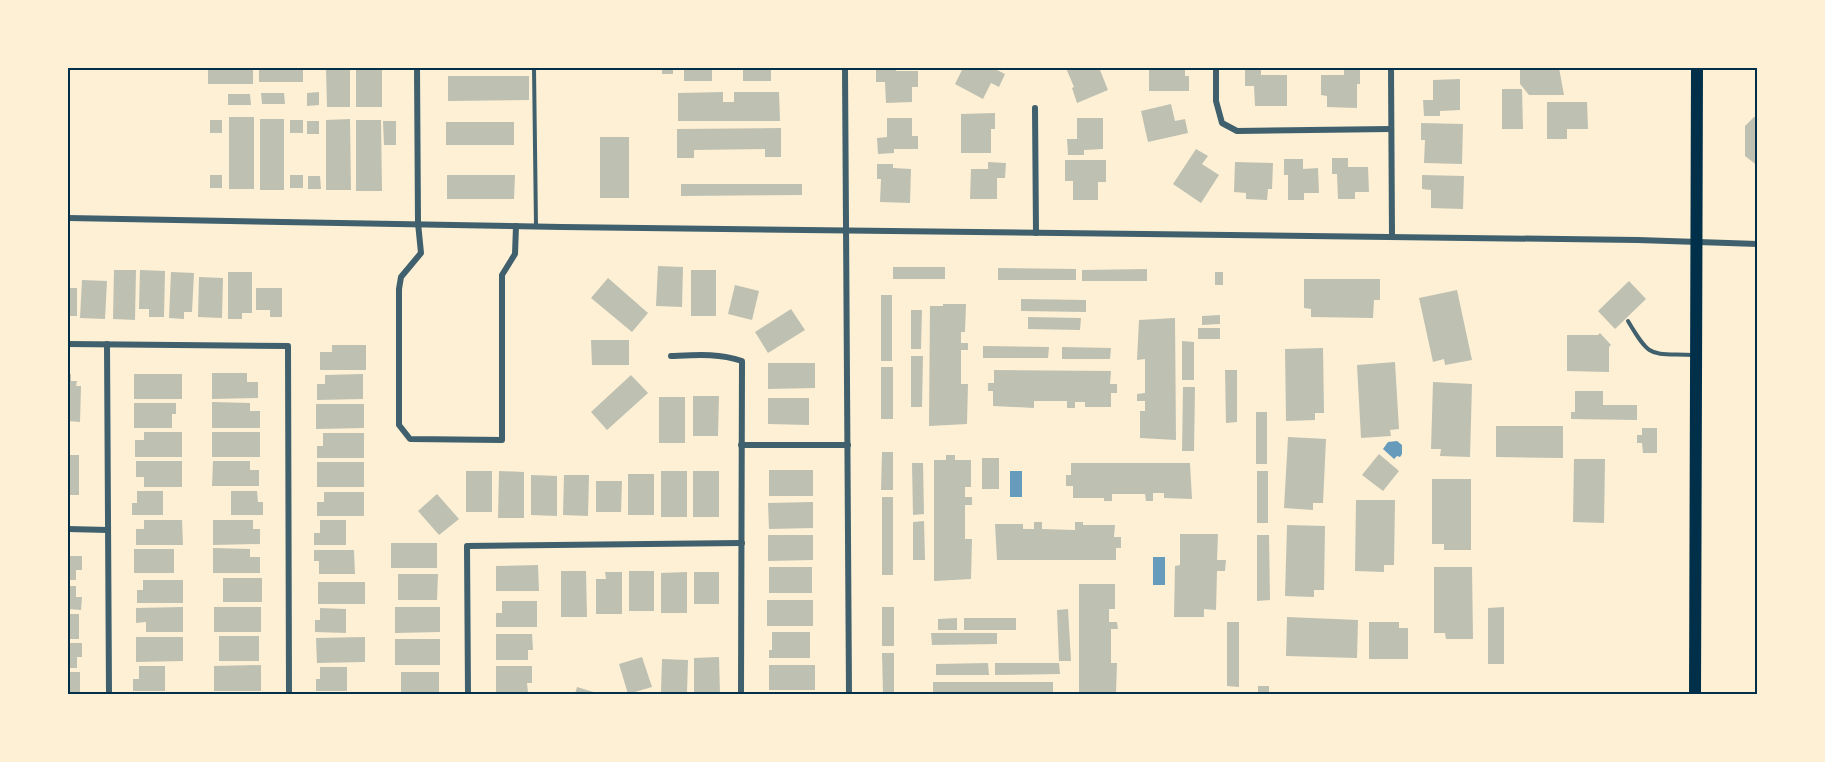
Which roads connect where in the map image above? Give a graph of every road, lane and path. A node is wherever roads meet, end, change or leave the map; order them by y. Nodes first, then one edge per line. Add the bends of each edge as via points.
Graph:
1 (417, 68) edge
2 (534, 68) edge
3 (845, 68) edge
4 (1216, 68) edge
5 (1391, 68) edge
6 (1697, 68) edge
7 (1035, 108) dead end
8 (1391, 129) junction
9 (68, 218) edge
10 (418, 223) junction
11 (516, 226) junction
12 (536, 226) junction
13 (846, 231) junction
14 (1036, 233) junction
15 (1392, 237) junction
16 (1696, 242) junction
17 (1758, 244) edge
18 (1628, 321) dead end
19 (68, 344) edge
20 (107, 344) junction
21 (1697, 355) junction
22 (671, 356) dead end
23 (741, 445) junction
24 (848, 445) junction
25 (68, 529) edge
26 (108, 530) junction
27 (742, 543) junction
28 (109, 694) edge
29 (289, 694) edge
30 (468, 694) edge
31 (741, 694) edge
32 (849, 694) edge
33 (1695, 694) edge

1 - 10 street
2 - 12 lane
3 - 13 street
4 - 8 street via 1216,101 1222,123 1237,131
5 - 8 street
6 - 16 main road
7 - 14 street
8 - 15 street
9 - 10 street
10 - 11 street
10 - 11 street via 421,253 401,277 399,289 399,425 410,439 502,440 502,275 515,254
11 - 12 street
12 - 13 street
13 - 14 street
13 - 24 street
14 - 15 street
15 - 16 street
16 - 17 street
16 - 21 main road
18 - 21 lane via 1653,353
19 - 20 street
20 - 26 street
20 - 29 street via 288,346
21 - 33 main road
22 - 23 street via 711,354 742,362
23 - 24 street
23 - 27 street
24 - 32 street
25 - 26 street
26 - 28 street
27 - 30 street via 468,546
27 - 31 street

